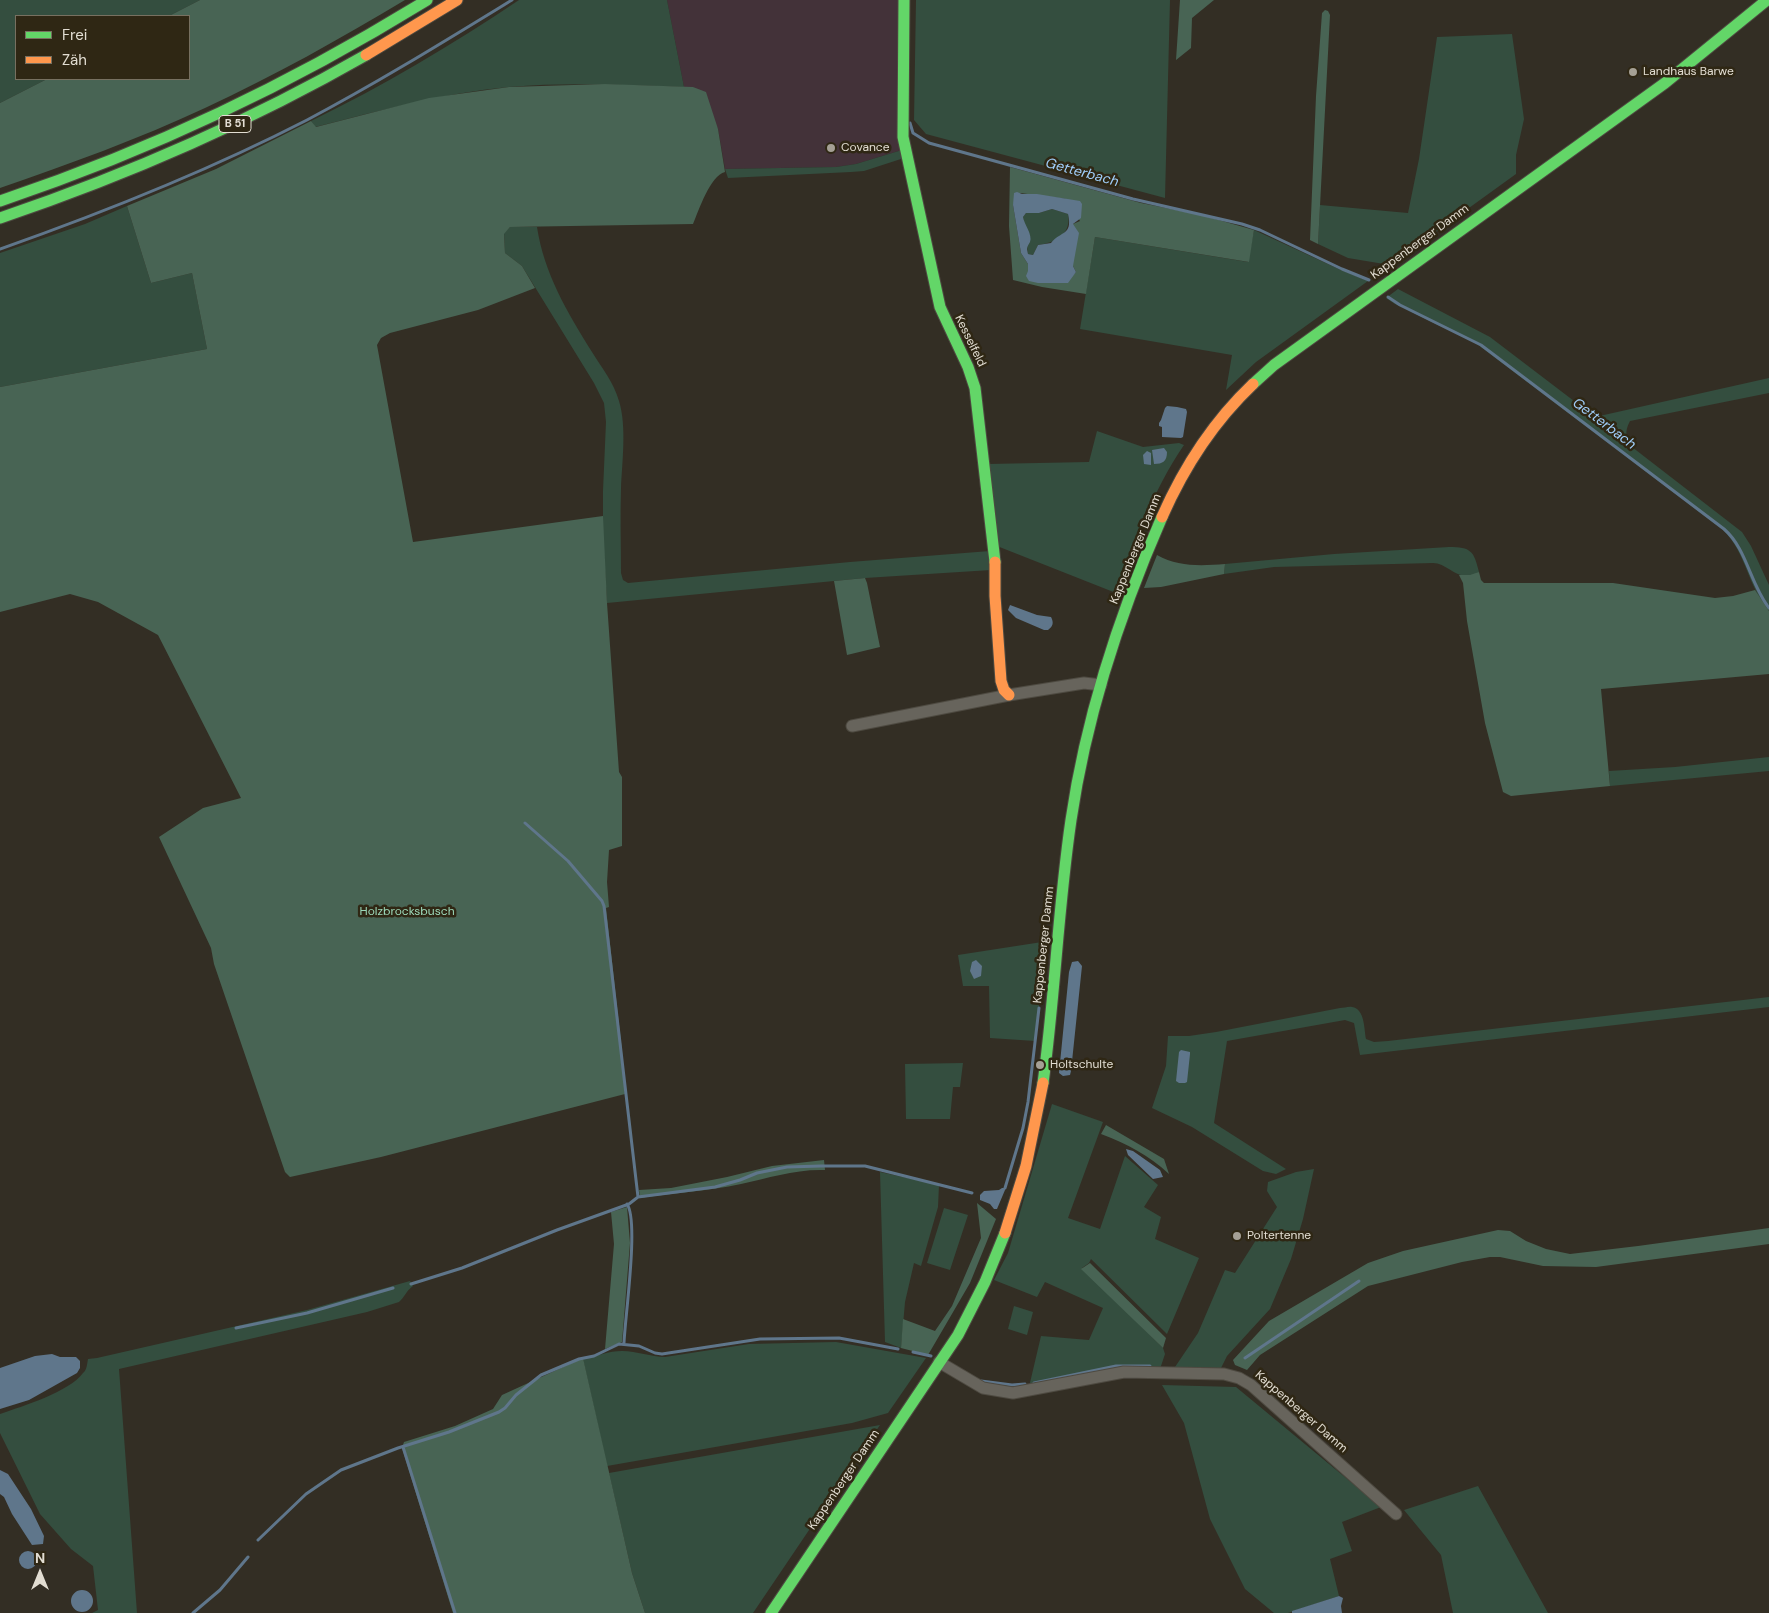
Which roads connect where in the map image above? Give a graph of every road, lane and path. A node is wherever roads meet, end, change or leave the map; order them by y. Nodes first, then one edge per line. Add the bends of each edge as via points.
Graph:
1 (427, 0) edge
2 (457, 0) edge
3 (904, 0) edge
4 (1766, 0) edge
5 (0, 201) edge
6 (0, 218) edge
7 (1101, 685) junction
8 (1009, 695) junction
9 (852, 726) dead end
10 (939, 1362) junction
11 (1396, 1514) dead end
12 (771, 1613) edge

1 - 5 main road, B 51 via 334,55 203,121 86,170
2 - 6 main road, B 51 via 395,39 280,103 134,168
3 - 8 main road, Kesselfeld via 903,137 940,307 949,332 969,366 975,388 995,565 994,596 1001,681
4 - 7 main road, Kappenberger Damm via 1665,83 1274,365 1230,407 1199,448 1156,531
7 - 8 street via 1084,683
7 - 10 main road, Kappenberger Damm via 1076,792 1047,1047 1031,1141 1008,1222 986,1281 973,1309
8 - 9 street
10 - 11 street, Kappenberger Damm via 983,1388 1013,1392 1124,1372 1224,1374 1239,1378 1251,1385
10 - 12 main road, Kappenberger Damm

